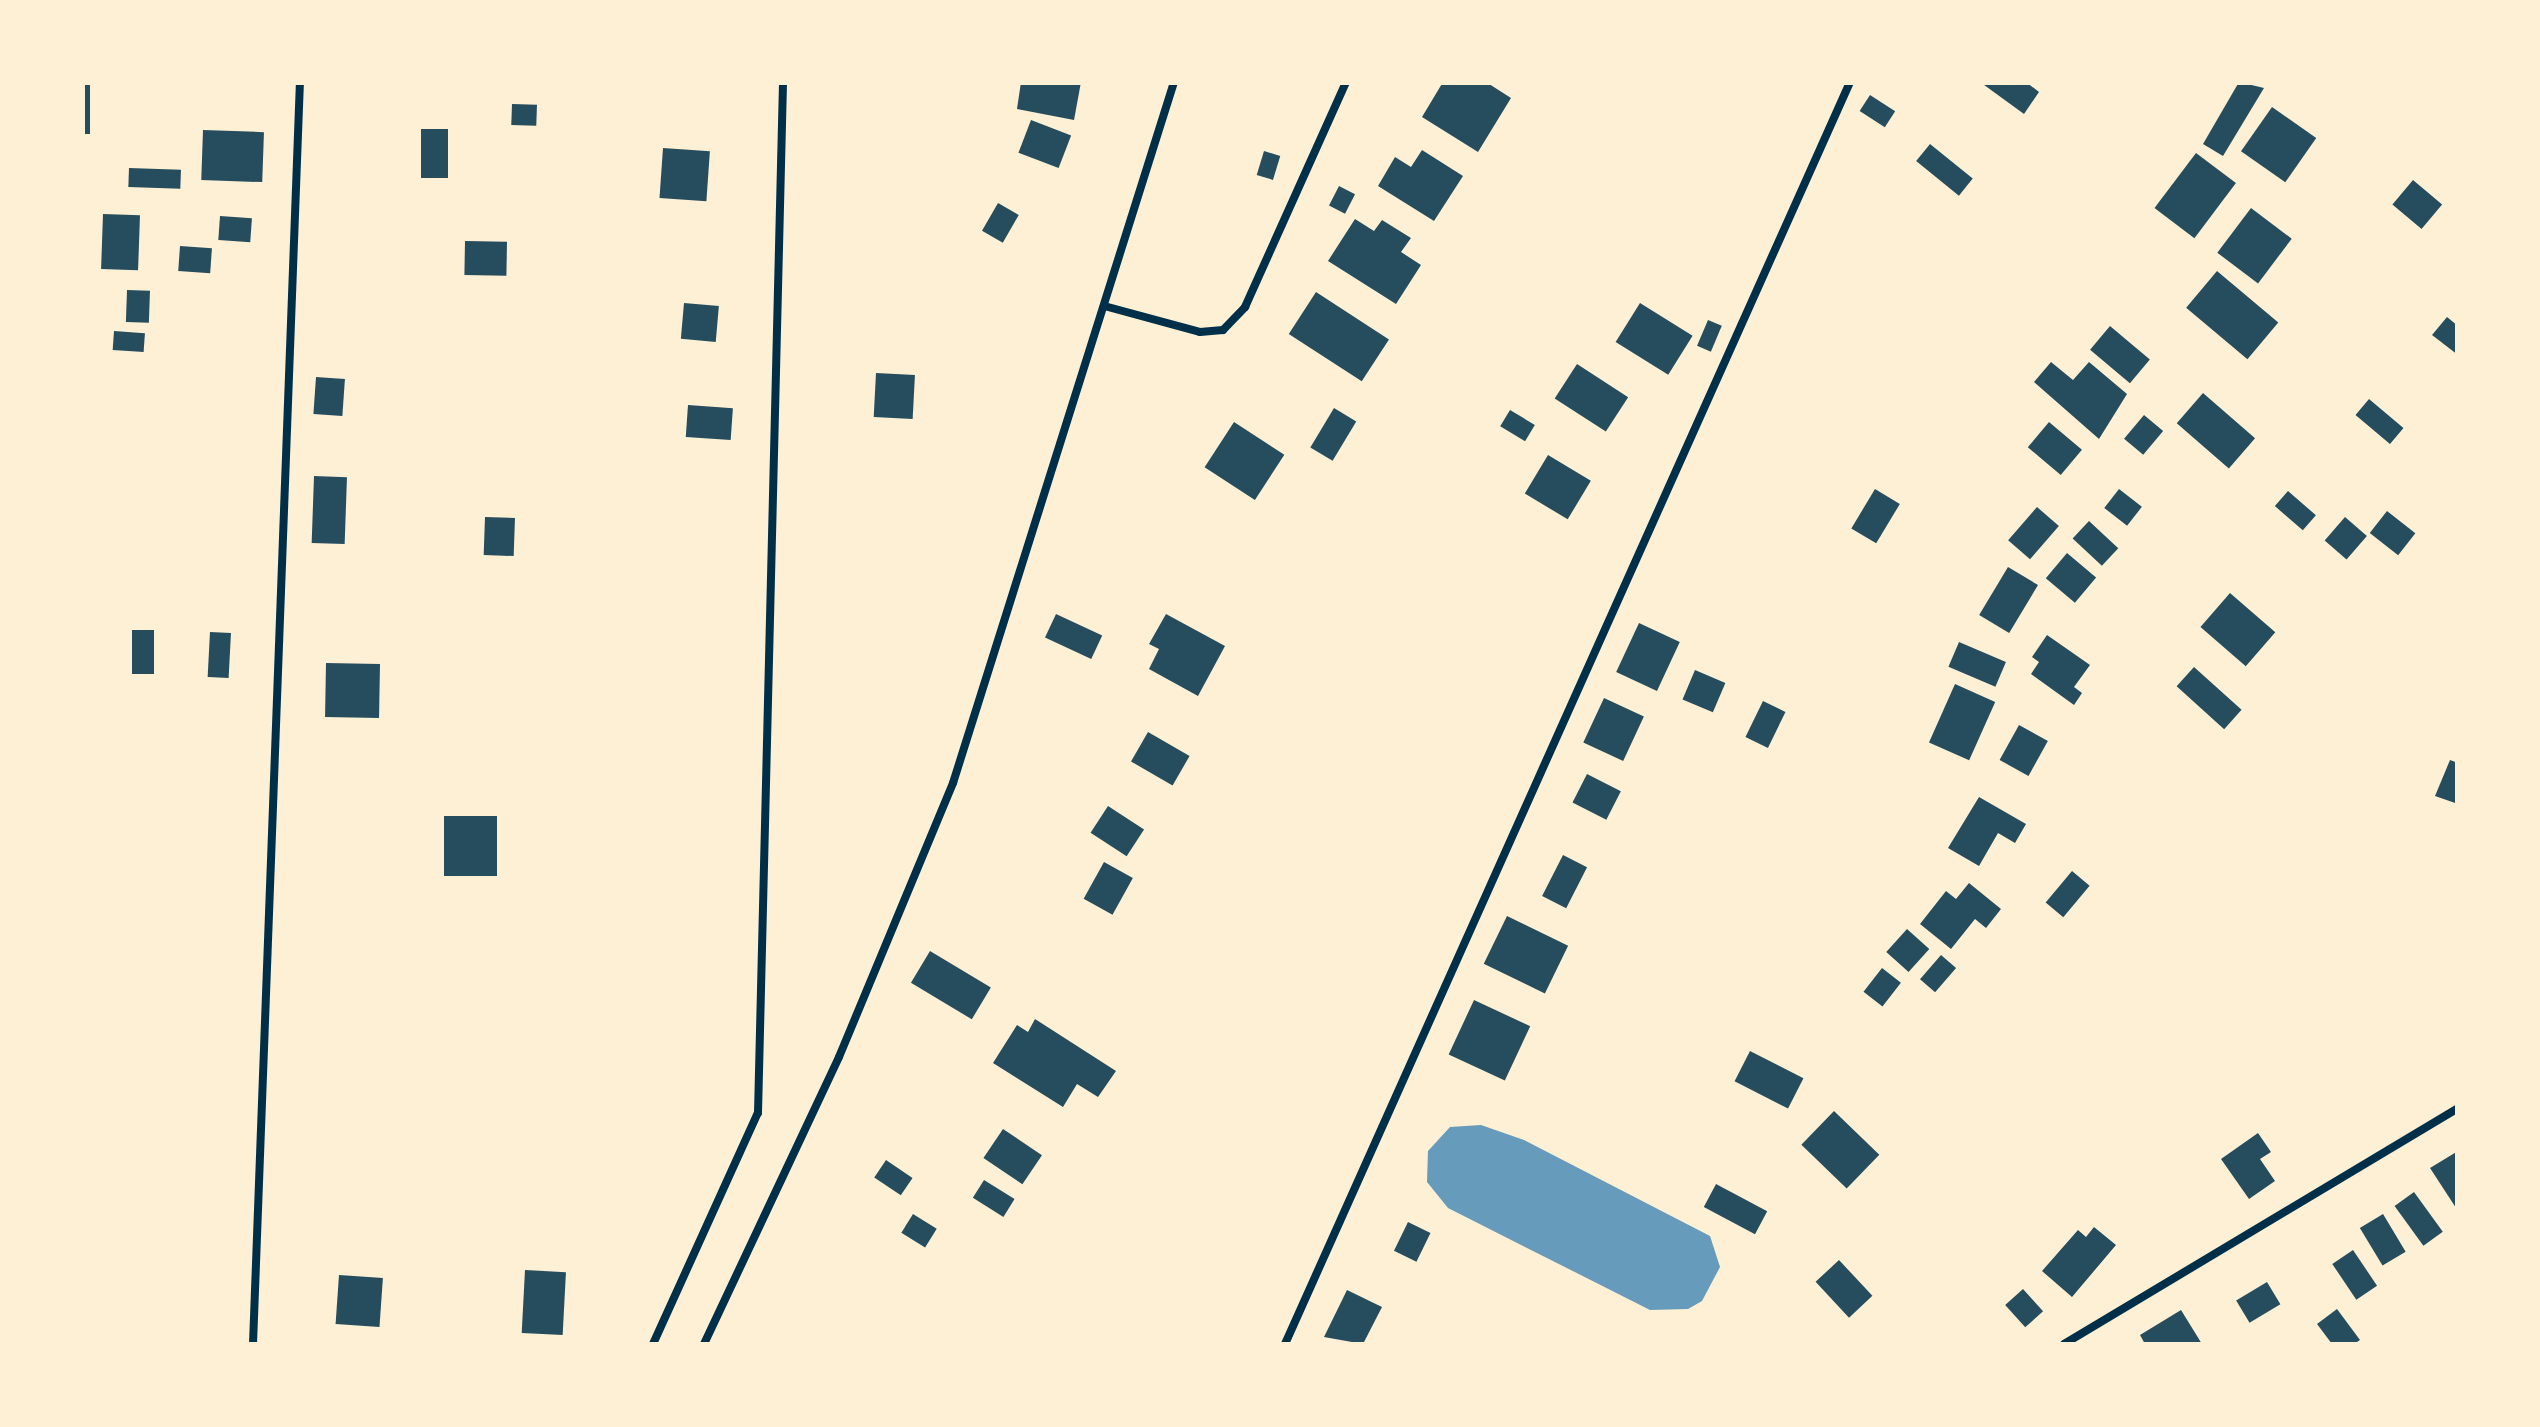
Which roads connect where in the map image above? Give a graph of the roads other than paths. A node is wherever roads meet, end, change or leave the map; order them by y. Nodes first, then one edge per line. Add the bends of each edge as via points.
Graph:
1 (300, 82) edge
2 (784, 82) edge
3 (1174, 82) edge
4 (1346, 82) edge
5 (1850, 82) edge
6 (1108, 307) junction
7 (2458, 1108) edge
8 (253, 1344) edge
9 (653, 1344) edge
10 (704, 1344) edge
11 (1285, 1344) edge
12 (2064, 1344) edge

1 - 8 lane
2 - 9 lane via 758,1113
3 - 6 lane
4 - 6 lane via 1245,307 1223,330 1200,332
5 - 11 lane
6 - 10 lane via 953,783 839,1058
7 - 12 lane

